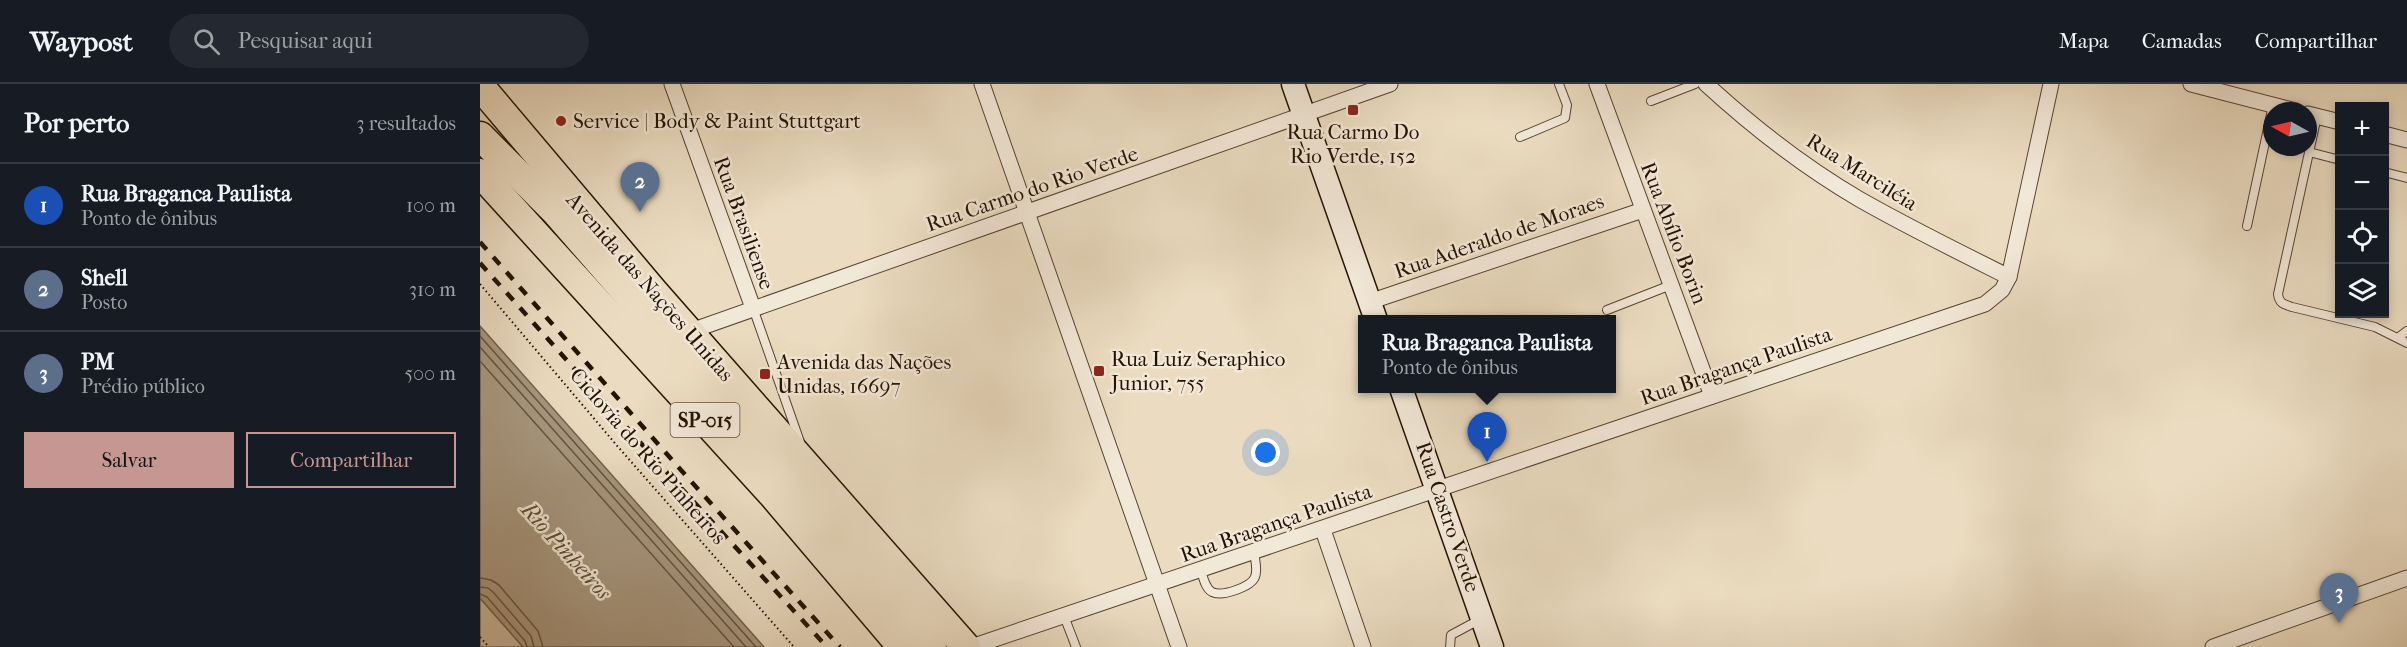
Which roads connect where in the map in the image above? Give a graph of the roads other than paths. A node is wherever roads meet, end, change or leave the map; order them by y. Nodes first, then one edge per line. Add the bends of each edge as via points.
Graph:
1 (672, 84) edge
2 (982, 84) edge
3 (1293, 84) edge
4 (1390, 84) edge
5 (1559, 84) edge
6 (1597, 84) edge
7 (1695, 84) edge
8 (1706, 84) edge
9 (2051, 84) edge
10 (2192, 84) edge
11 (480, 86) edge
12 (2227, 88) edge
13 (1651, 101) dead end
14 (2265, 102) edge
15 (1304, 114) junction
16 (2317, 116) edge
17 (2335, 121) edge
18 (2389, 135) edge
19 (480, 136) edge
20 (1520, 137) dead end
21 (2407, 140) edge
22 (2263, 152) edge
23 (2317, 154) edge
24 (2308, 156) edge
25 (2335, 159) edge
26 (480, 173) edge
27 (2389, 173) edge
28 (2407, 178) edge
29 (1642, 210) junction
30 (1028, 213) junction
31 (2247, 226) dead end
32 (2009, 277) junction
33 (1671, 285) junction
34 (753, 308) junction
35 (1607, 310) dead end
36 (1372, 311) edge
37 (2407, 331) edge
38 (688, 332) junction
39 (2399, 337) junction
40 (2407, 343) edge
41 (1403, 393) edge
42 (1713, 396) junction
43 (809, 468) junction
44 (1438, 490) junction
45 (1323, 530) junction
46 (1254, 552) junction
47 (1201, 570) junction
48 (2407, 578) edge
49 (1157, 585) junction
50 (1064, 616) junction
51 (1483, 618) junction
52 (2248, 641) edge
53 (902, 647) edge
54 (932, 647) edge
55 (966, 647) edge
56 (971, 647) edge
57 (1077, 647) edge
58 (1179, 647) edge
59 (1363, 647) edge
60 (1450, 647) edge
61 (1492, 647) edge
62 (2212, 647) edge

1 - 34 street, Rua Brasiliense
2 - 30 street
3 - 15 street
4 - 15 street, Rua Carmo do Rio Verde
5 - 20 lane via 1567,105 1565,118
6 - 29 street, Rua Abílio Borin
7 - 13 lane
8 - 32 street, Rua Marciléia via 1763,132 1838,186
9 - 32 street, Rua Bragança Paulista
10 - 12 street
11 - 38 highway, Avenida das Nações Unidas
12 - 14 street
15 - 30 street, Rua Carmo do Rio Verde
15 - 36 street
16 - 17 street
18 - 21 street
19 - 54 highway via 555,211
22 - 31 lane
23 - 25 lane
24 - 39 lane via 2278,300
26 - 53 highway, SP-015 via 772,494
27 - 28 lane
29 - 33 street, Rua Abílio Borin
29 - 36 street, Rua Aderaldo de Moraes
30 - 34 street, Rua Carmo do Rio Verde
30 - 49 street
32 - 42 street, Rua Bragança Paulista via 2002,290 1985,304
33 - 35 lane
33 - 42 street, Rua Abílio Borin
34 - 38 street, Rua Carmo do Rio Verde
34 - 43 lane
37 - 39 lane
38 - 43 highway, Avenida das Nações Unidas
39 - 40 lane
41 - 44 street, Rua Castro Verde
42 - 44 street, Rua Bragança Paulista
43 - 55 highway, Avenida das Nações Unidas
44 - 45 street, Rua Bragança Paulista
44 - 51 street, Rua Castro Verde
45 - 46 street, Rua Bragança Paulista
45 - 59 street
46 - 47 street, Rua Bragança Paulista
46 - 47 lane via 1257,572 1250,584 1213,592
47 - 49 street, Rua Bragança Paulista
48 - 52 street
49 - 50 street, Rua Bragança Paulista
49 - 58 street
50 - 56 street, Rua Bragança Paulista
50 - 57 lane
51 - 60 lane via 1451,634
51 - 61 street, Rua Castro Verde
52 - 62 street

